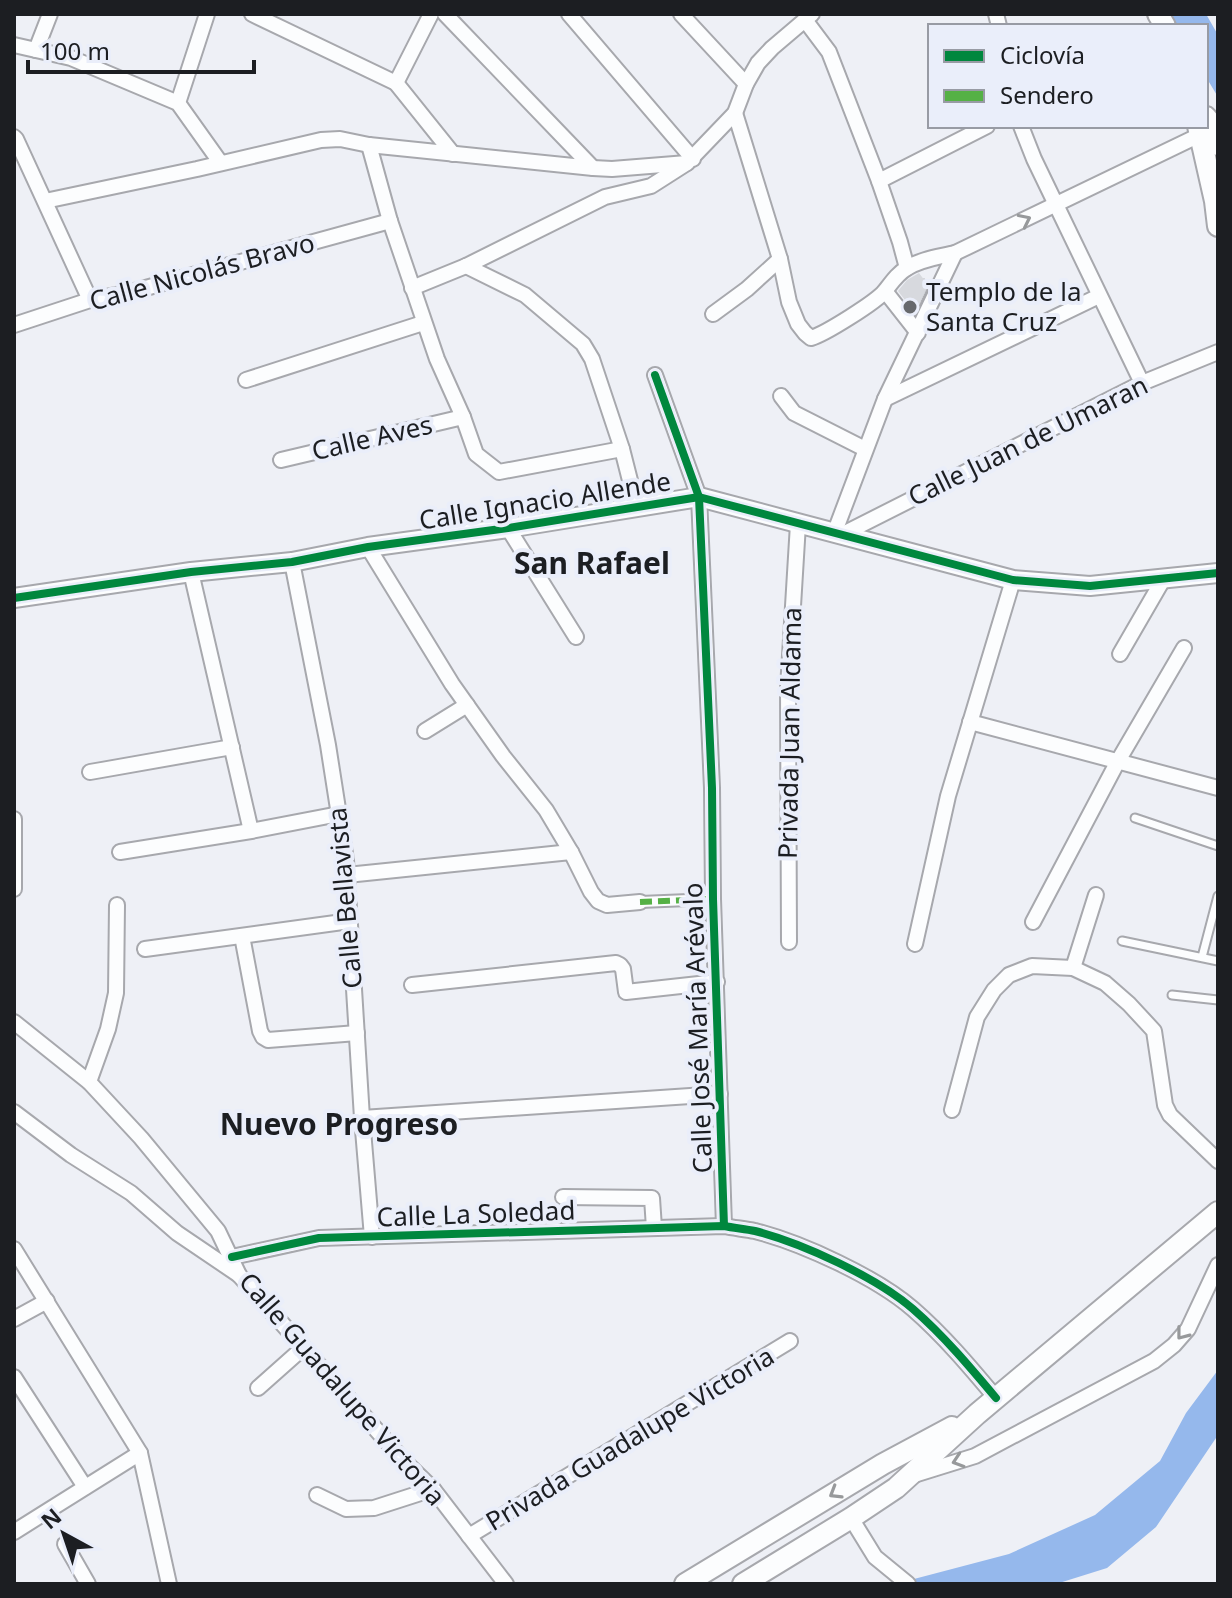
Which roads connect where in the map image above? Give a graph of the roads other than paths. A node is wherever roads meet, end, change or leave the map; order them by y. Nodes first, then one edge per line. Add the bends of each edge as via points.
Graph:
1 (50, 14) edge
2 (207, 14) edge
3 (252, 14) edge
4 (431, 14) edge
5 (445, 14) edge
6 (569, 14) edge
7 (681, 14) edge
8 (808, 17) edge
9 (14, 45) edge
10 (36, 50) junction
11 (396, 83) junction
12 (746, 84) junction
13 (178, 103) junction
14 (735, 113) junction
15 (983, 128) edge
16 (1022, 128) edge
17 (1209, 129) edge
18 (14, 137) edge
19 (369, 145) junction
20 (453, 154) junction
21 (690, 161) junction
22 (220, 162) junction
23 (593, 168) junction
24 (612, 169) junction
25 (879, 181) junction
26 (605, 197) junction
27 (45, 201) junction
28 (1056, 205) junction
29 (390, 221) junction
30 (1218, 226) edge
31 (955, 253) junction
32 (780, 259) junction
33 (466, 266) junction
34 (907, 268) junction
35 (412, 288) junction
36 (885, 291) junction
37 (1099, 296) junction
38 (90, 300) junction
39 (713, 314) dead end
40 (423, 323) junction
41 (14, 325) edge
42 (918, 333) junction
43 (1218, 352) edge
44 (655, 375) dead end
45 (246, 380) dead end
46 (1142, 383) junction
47 (781, 396) dead end
48 (885, 399) junction
49 (463, 417) junction
50 (622, 449) junction
51 (865, 449) junction
52 (281, 460) dead end
53 (699, 497) junction
54 (637, 508) junction
55 (798, 524) junction
56 (508, 528) junction
57 (838, 534) junction
58 (368, 547) junction
59 (292, 562) junction
60 (191, 572) junction
61 (1218, 573) edge
62 (1164, 578) junction
63 (1013, 580) junction
64 (14, 598) edge
65 (576, 637) dead end
66 (1184, 648) dead end
67 (1120, 654) dead end
68 (467, 705) junction
69 (970, 722) junction
70 (425, 731) dead end
71 (232, 747) junction
72 (1118, 761) junction
73 (90, 772) dead end
74 (1218, 788) edge
75 (339, 814) junction
76 (1135, 818) dead end
77 (14, 819) edge
78 (251, 831) junction
79 (1218, 846) edge
80 (120, 852) dead end
81 (571, 852) junction
82 (347, 875) junction
83 (14, 889) edge
84 (1096, 895) dead end
85 (1218, 896) edge
86 (713, 899) junction
87 (640, 902) joint
88 (117, 905) dead end
89 (350, 921) junction
90 (1033, 922) dead end
91 (242, 936) junction
92 (1122, 941) dead end
93 (789, 942) dead end
94 (915, 944) dead end
95 (145, 949) dead end
96 (1202, 957) junction
97 (1218, 961) edge
98 (1073, 968) junction
99 (717, 982) junction
100 (412, 985) dead end
101 (1172, 995) dead end
102 (1218, 1000) edge
103 (14, 1022) edge
104 (357, 1033) junction
105 (89, 1082) junction
106 (720, 1094) junction
107 (952, 1110) dead end
108 (14, 1112) edge
109 (362, 1118) junction
110 (1218, 1161) edge
111 (563, 1197) dead end
112 (1218, 1212) edge
113 (724, 1226) junction
114 (654, 1228) junction
115 (372, 1237) junction
116 (14, 1249) edge
117 (232, 1257) junction
118 (1218, 1265) edge
119 (239, 1275) junction
120 (47, 1301) junction
121 (14, 1319) edge
122 (790, 1341) dead end
123 (303, 1348) junction
124 (14, 1377) edge
125 (258, 1388) dead end
126 (996, 1398) junction
127 (977, 1414) junction
128 (140, 1453) junction
129 (883, 1464) junction
130 (903, 1482) junction
131 (85, 1487) junction
132 (433, 1489) junction
133 (317, 1495) dead end
134 (851, 1518) junction
135 (14, 1532) edge
136 (469, 1536) junction
137 (65, 1544) dead end
138 (88, 1584) edge
139 (169, 1584) edge
140 (506, 1584) edge
141 (685, 1584) edge
142 (743, 1584) edge
143 (908, 1584) edge

1 - 10 street
2 - 13 street
3 - 11 street
4 - 11 street
5 - 23 street
6 - 21 street
7 - 12 street
8 - 12 street via 758,63
8 - 25 street via 829,52
9 - 10 street
10 - 13 street via 71,58
11 - 20 street
12 - 14 street
13 - 22 street
14 - 21 street
14 - 32 street
15 - 25 street
16 - 28 street
17 - 28 street
17 - 30 main road
18 - 27 street
19 - 20 street
19 - 22 street via 321,140
19 - 29 street
20 - 23 street
21 - 24 street
21 - 26 street via 651,186
22 - 27 street
23 - 24 street
24 - 26 street
25 - 34 street
26 - 33 street
27 - 38 street
31 -> 28 street
28 - 37 street
29 - 35 street
29 - 38 street, Calle Nicolás Bravo
31 - 34 street
31 - 42 street
32 - 36 street via 789,302 811,338
32 - 39 street
33 - 35 street
33 - 50 street via 525,295 583,344
34 - 36 street
35 - 40 street
36 - 42 street
37 - 46 street
37 - 48 street
38 - 41 street, Calle Nicolás Bravo
40 - 45 street
40 - 49 street
42 - 48 street
43 - 46 street, Calle Juan de Umaran
44 - 53 street, Calle José María Arévalo
46 - 57 street, Calle Juan de Umaran
47 - 51 street via 794,413
48 - 51 street
49 - 50 street via 476,454 499,472
49 - 52 street, Calle Aves
50 - 54 street
51 - 57 street
53 - 54 street, Calle Ignacio Allende
53 - 55 street, Calle Ignacio Allende
53 - 86 street, Calle José María Arévalo
54 - 56 street, Calle Ignacio Allende
55 - 57 street, Calle Ignacio Allende
55 - 93 street, Privada Juan Aldama via 788,688
56 - 58 street, Calle Ignacio Allende
56 - 65 street
57 - 63 street, Calle Ignacio Allende
58 - 59 street, Calle Ignacio Allende
58 - 68 street
59 - 60 street, Calle Ignacio Allende
59 - 75 street, Calle Bellavista
60 - 64 street, Calle Ignacio Allende
60 - 71 street
61 - 62 street, Calle Ignacio Allende
62 - 63 street, Calle Ignacio Allende via 1090,586
62 - 67 street
63 - 69 street
66 - 72 street
68 - 70 street
68 - 81 street
69 - 72 street
69 - 94 street
71 - 73 street
71 - 78 street
72 - 74 street
72 - 90 street
75 - 78 street
75 - 82 street, Calle Bellavista
76 - 79 lane
77 - 83 street
78 - 80 street
81 - 82 street
81 - 87 street via 598,901
82 - 89 street, Calle Bellavista
84 - 98 street
85 - 96 lane
86 - 87 street
86 - 99 street, Calle José María Arévalo
88 - 105 street via 116,993
89 - 91 street
89 - 104 street, Calle Bellavista
91 - 95 street
91 - 104 street via 263,1037
92 - 96 lane
96 - 97 lane
98 - 107 street via 1032,966 1009,975 994,990 977,1017
98 - 110 street via 1105,983 1154,1031 1165,1105
99 - 100 street via 626,992 623,969 616,963
99 - 106 street, Calle José María Arévalo
101 - 102 lane
103 - 105 street, Calle Guadalupe Victoria
104 - 109 street, Calle Bellavista
105 - 117 street, Calle Guadalupe Victoria via 218,1231
106 - 109 street
106 - 113 street, Calle José María Arévalo
108 - 119 street
109 - 115 street, Calle Bellavista
111 - 114 street via 652,1198
112 - 126 main road
113 - 114 street, Calle La Soledad
113 - 126 street via 792,1243 870,1279 911,1307
114 - 115 street, Calle La Soledad
115 - 117 street, Calle La Soledad via 319,1238
116 - 120 street
117 - 119 street, Calle Guadalupe Victoria
118 -> 130 street via 1188,1329 1154,1361 975,1456
119 - 123 street, Calle Guadalupe Victoria
120 - 121 street
120 - 128 street
122 - 136 street, Privada Guadalupe Victoria
123 - 125 street
123 - 132 street, Calle Guadalupe Victoria
124 - 131 street
126 - 127 main road
127 - 129 main road
127 - 130 main road
128 - 131 street
128 - 139 street
129 - 130 main road
129 -> 141 main road
130 - 134 main road
131 - 135 street
132 - 133 street via 374,1508 346,1509
132 - 136 street, Calle Guadalupe Victoria
134 - 142 main road
134 - 143 street via 875,1557
136 - 140 street, Calle Guadalupe Victoria
137 - 138 street

